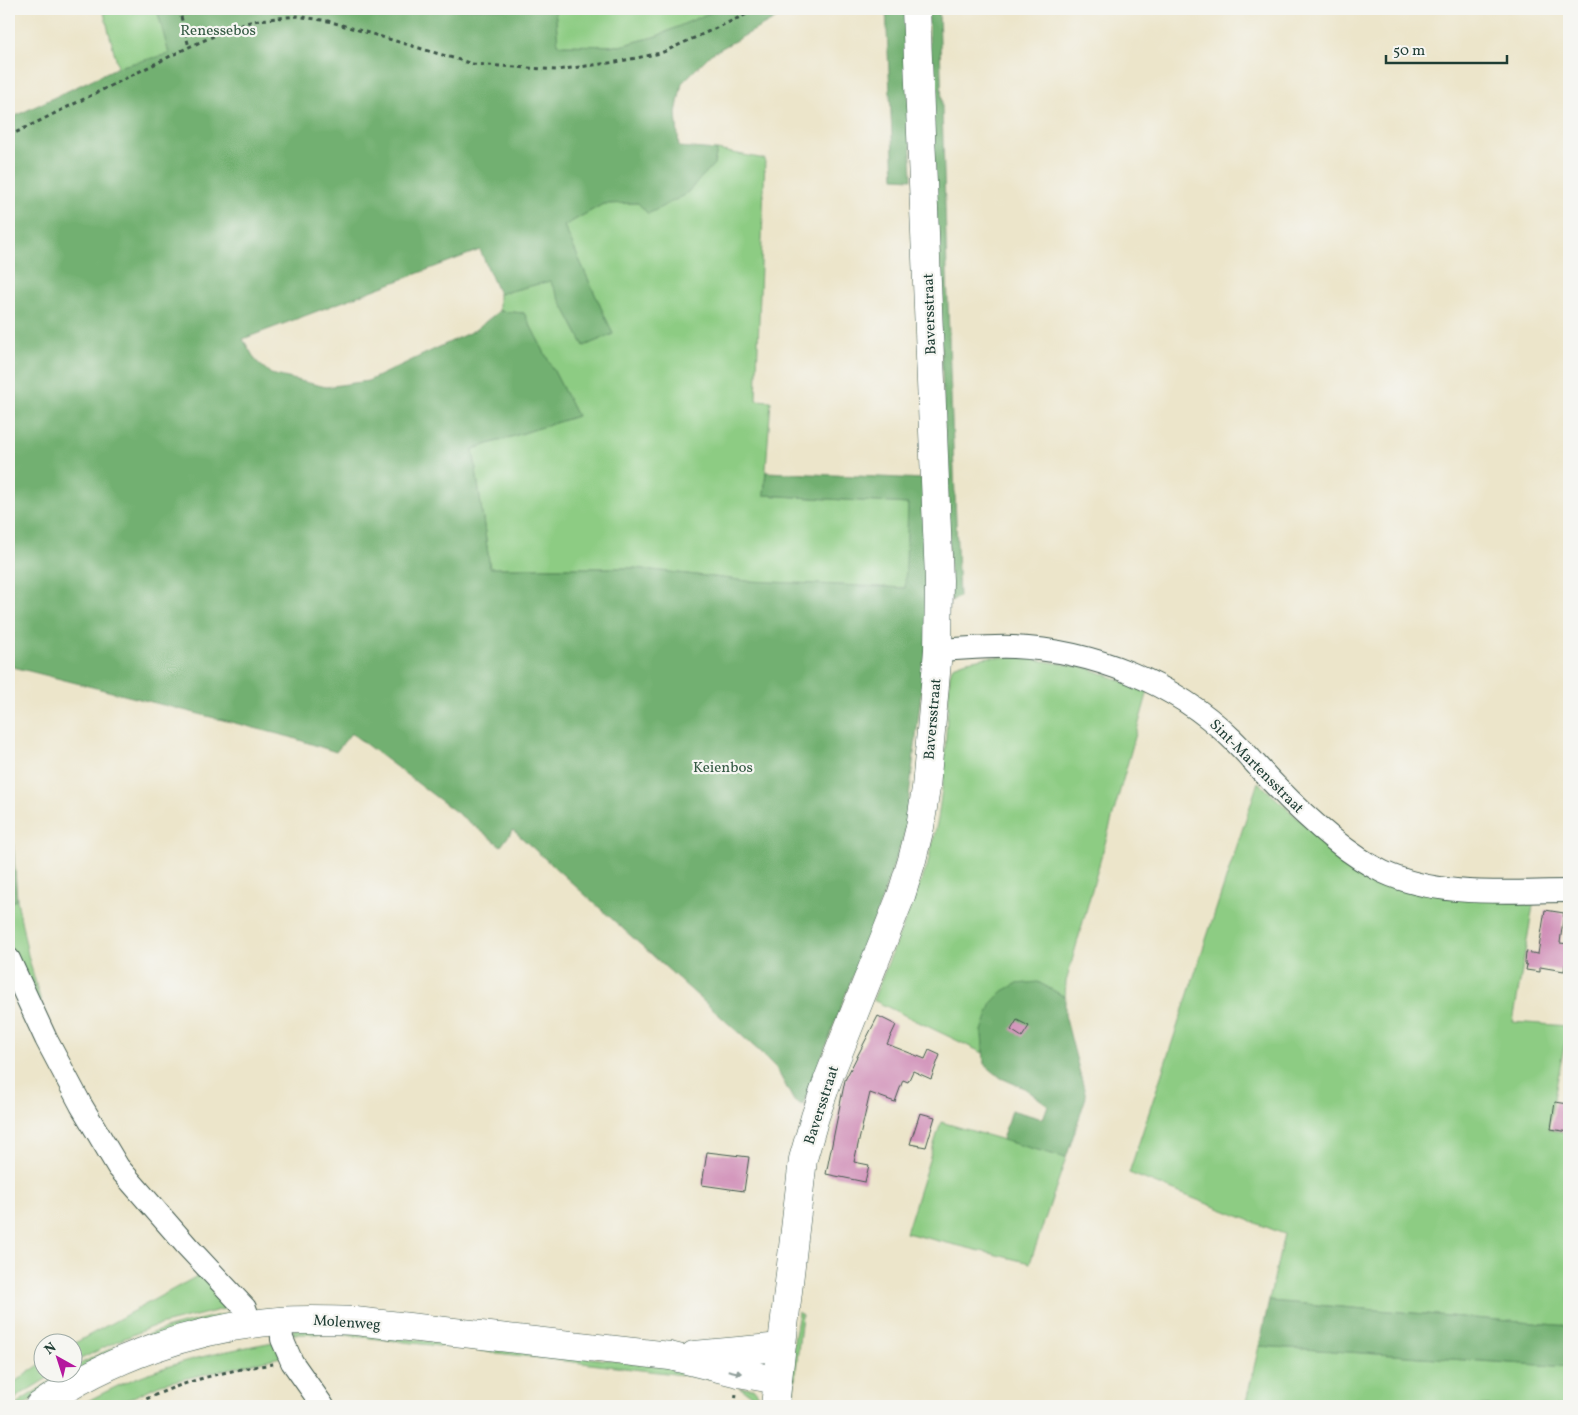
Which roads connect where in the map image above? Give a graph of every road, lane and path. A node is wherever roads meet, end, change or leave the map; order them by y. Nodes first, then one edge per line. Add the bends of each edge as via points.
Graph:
1 (179, 9) edge
2 (758, 9) edge
3 (916, 9) edge
4 (189, 47) junction
5 (9, 136) edge
6 (938, 650) junction
7 (1569, 891) edge
8 (9, 959) edge
9 (281, 1321) junction
10 (251, 1324) junction
11 (781, 1347) junction
12 (670, 1356) junction
13 (292, 1362) junction
14 (778, 1380) junction
15 (736, 1387) dead end
16 (39, 1406) edge
17 (132, 1406) edge
18 (322, 1406) edge
19 (735, 1406) edge
20 (775, 1406) edge

1 - 4 path
2 - 4 path via 661,53 557,70 474,64 328,21 298,16 241,24
3 - 6 main road, Baversstraat via 939,580
4 - 5 path
6 - 7 street, Sint-Martensstraat via 1013,647 1069,653 1153,683 1201,712 1232,738 1275,786 1339,845 1403,880 1481,891
6 - 11 main road, Baversstraat via 920,827 901,896 828,1079 803,1159
8 - 10 street via 46,1039 118,1167 244,1308
9 - 10 main road, Molenweg
9 - 12 main road, Molenweg via 319,1319 355,1322
9 - 13 street via 282,1339
10 - 16 main road, Molenweg via 172,1341 128,1357
11 - 12 main road, Molenweg
11 - 14 main road, Baversstraat
12 -> 14 main road, Molenweg
13 - 17 path via 225,1372 186,1383
13 - 18 street
14 - 20 main road, Baversstraat
15 - 19 path

